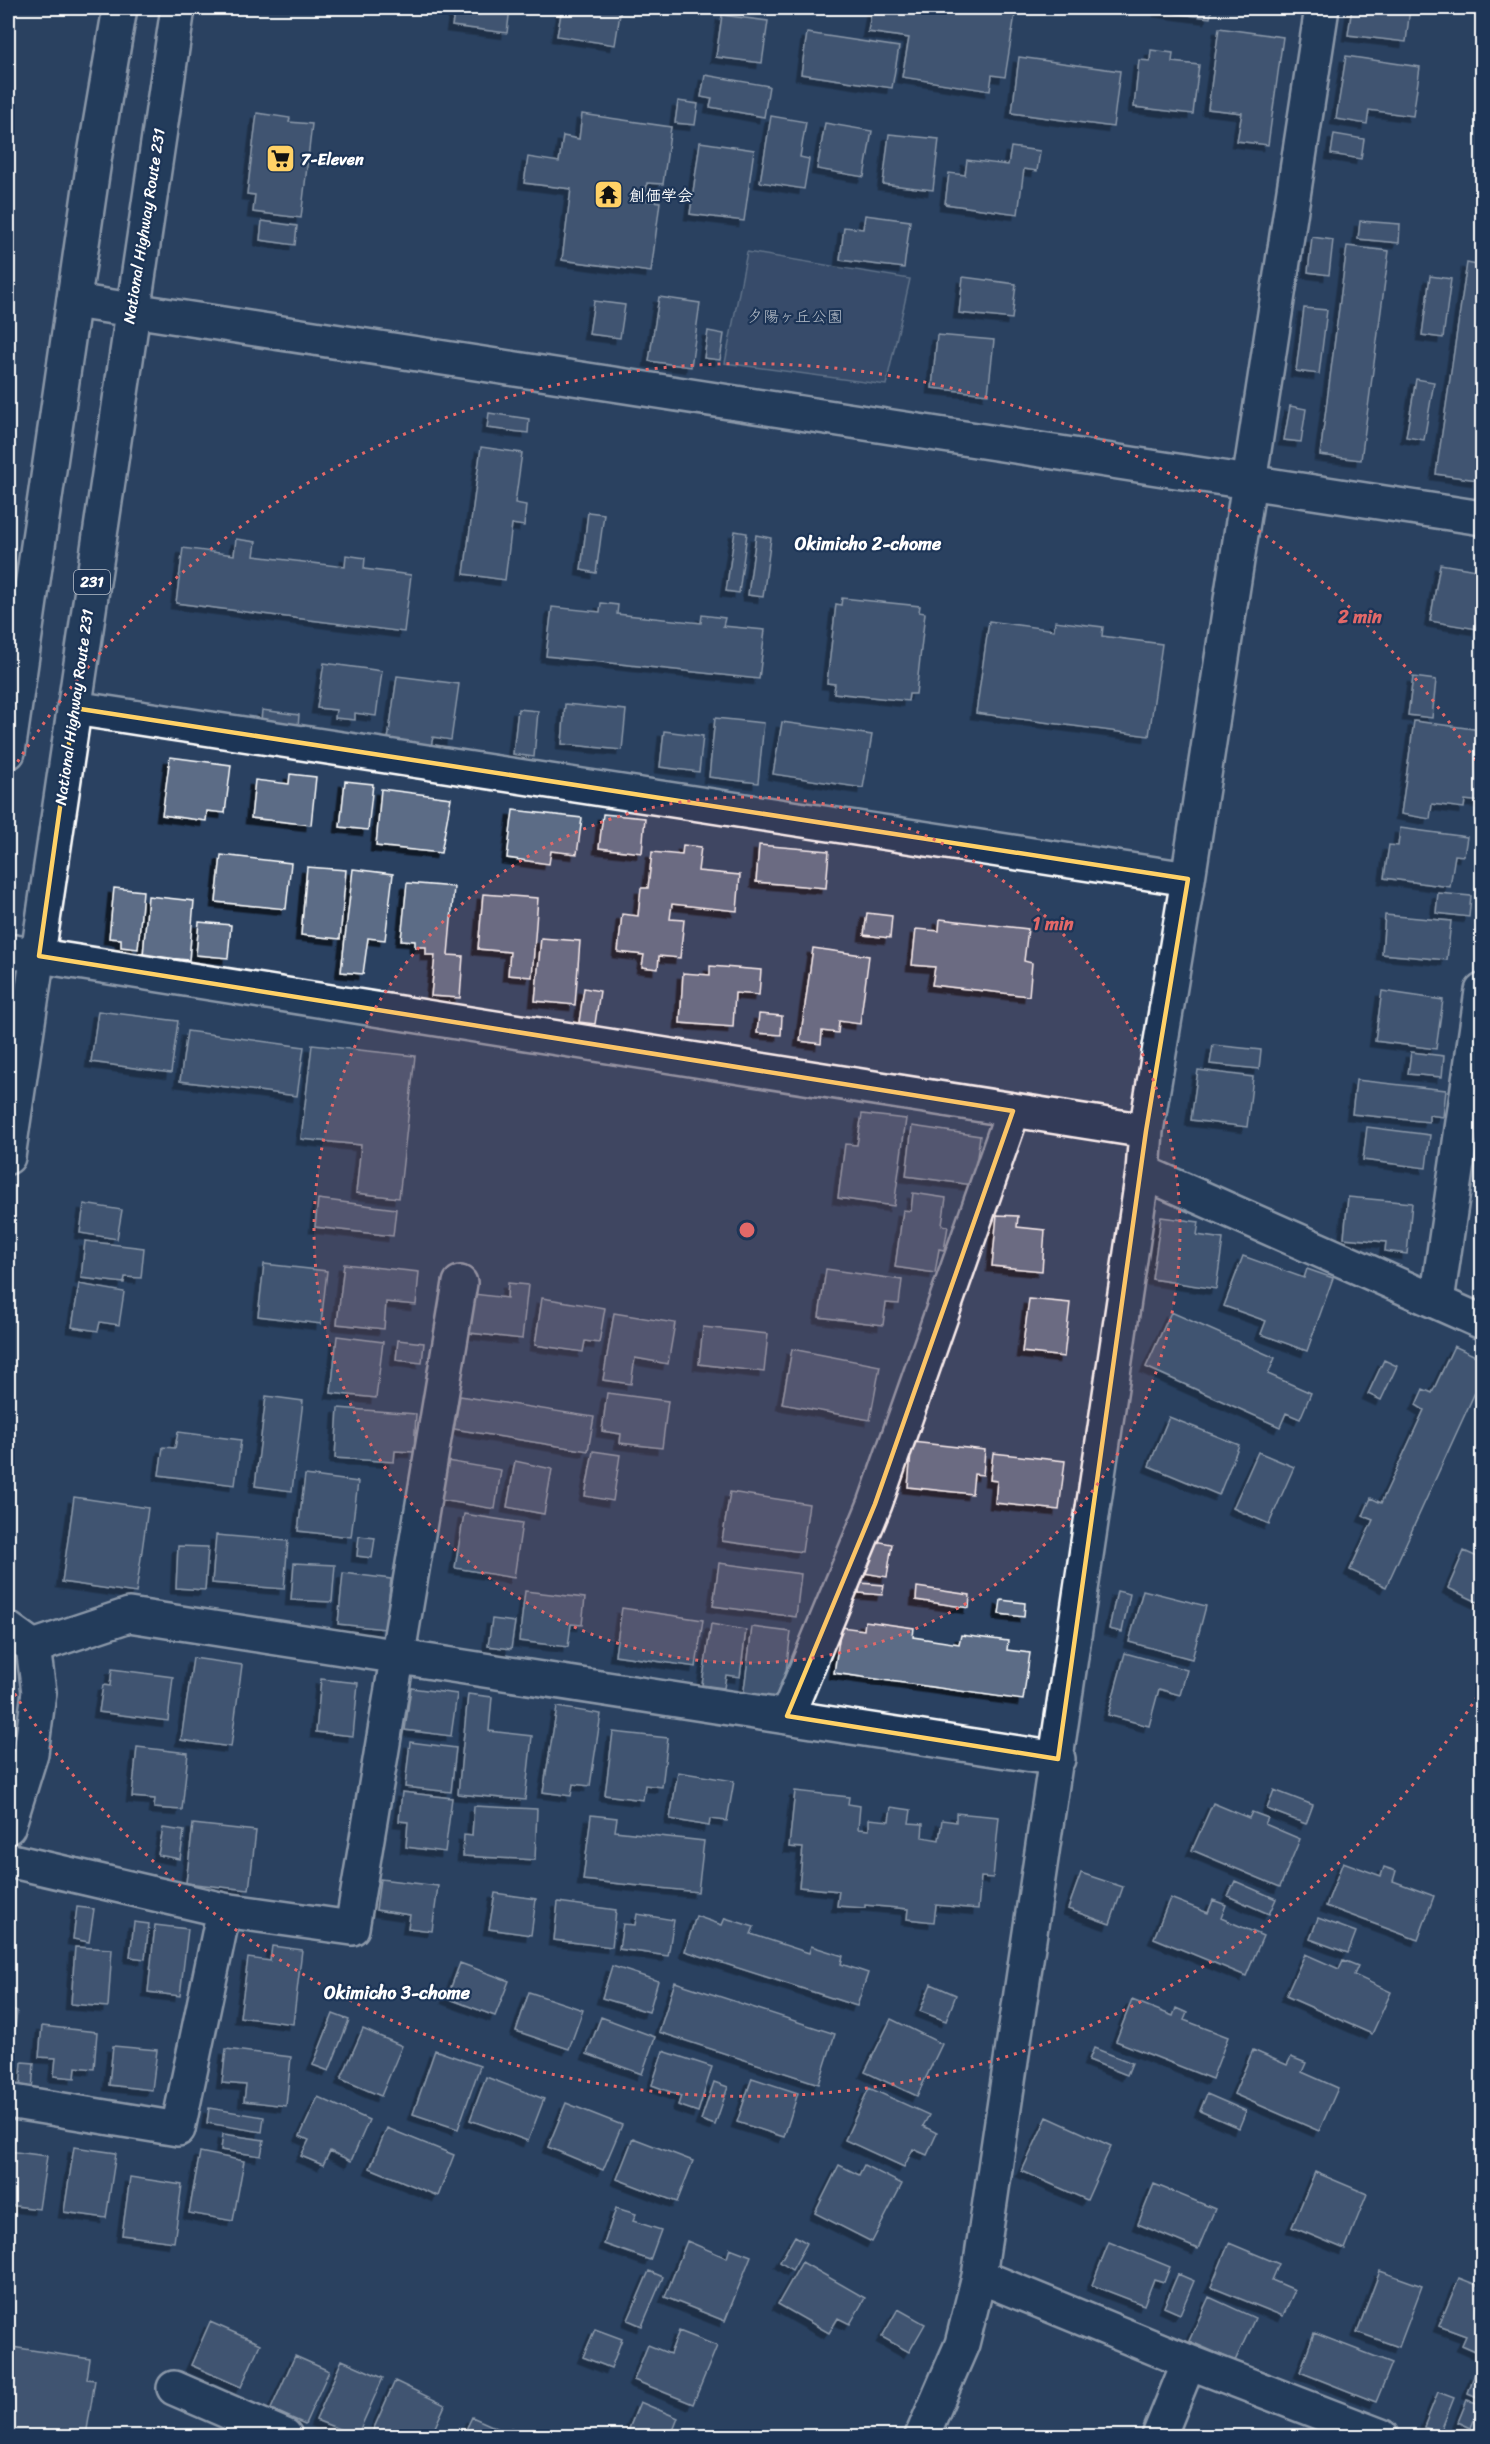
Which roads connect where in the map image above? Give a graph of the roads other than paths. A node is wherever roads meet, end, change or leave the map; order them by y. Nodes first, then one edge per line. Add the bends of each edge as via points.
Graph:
1 (120, 8) edge
2 (178, 8) edge
3 (1322, 8) edge
4 (74, 301) junction
5 (131, 308) junction
6 (1249, 482) junction
7 (1482, 518) edge
8 (74, 708) junction
9 (8, 752) edge
10 (1188, 879) junction
11 (8, 951) edge
12 (39, 957) junction
13 (1482, 991) edge
14 (1013, 1111) junction
15 (1146, 1131) junction
16 (8, 1157) edge
17 (1143, 1172) junction
18 (460, 1283) dead end
19 (1437, 1301) junction
20 (1482, 1322) edge
21 (20, 1638) edge
22 (399, 1655) junction
23 (787, 1716) junction
24 (1058, 1759) junction
25 (8, 1827) edge
26 (8, 1860) edge
27 (225, 1910) junction
28 (8, 2101) edge
29 (980, 2276) junction
30 (1189, 2362) junction
31 (174, 2388) dead end
32 (285, 2436) edge
33 (922, 2436) edge
34 (1158, 2436) edge
35 (1381, 2436) edge

1 - 4 main road
2 - 5 main road, National Highway Route 231 / 231
3 - 6 main road
4 - 5 main road
4 - 9 main road
5 - 6 main road
5 - 8 main road, National Highway Route 231 / 231
6 - 7 main road
6 - 10 main road
8 - 10 main road
8 - 12 main road, National Highway Route 231 / 231
10 - 15 main road
11 - 12 main road
12 - 14 main road
12 - 16 main road, National Highway Route 231 / 231
13 - 19 main road
14 - 15 main road
14 - 23 main road via 876,1504
15 - 17 main road
17 - 19 main road
17 - 24 main road
18 - 22 main road
19 - 20 main road
21 - 22 main road via 129,1615
21 - 25 main road via 39,1692 31,1753
22 - 23 main road
22 - 27 main road via 352,1928
23 - 24 main road
24 - 29 main road
26 - 27 main road
27 - 28 main road via 178,2129
29 - 30 main road
29 - 33 main road via 962,2344
30 - 34 main road
30 - 35 main road
31 - 32 main road

